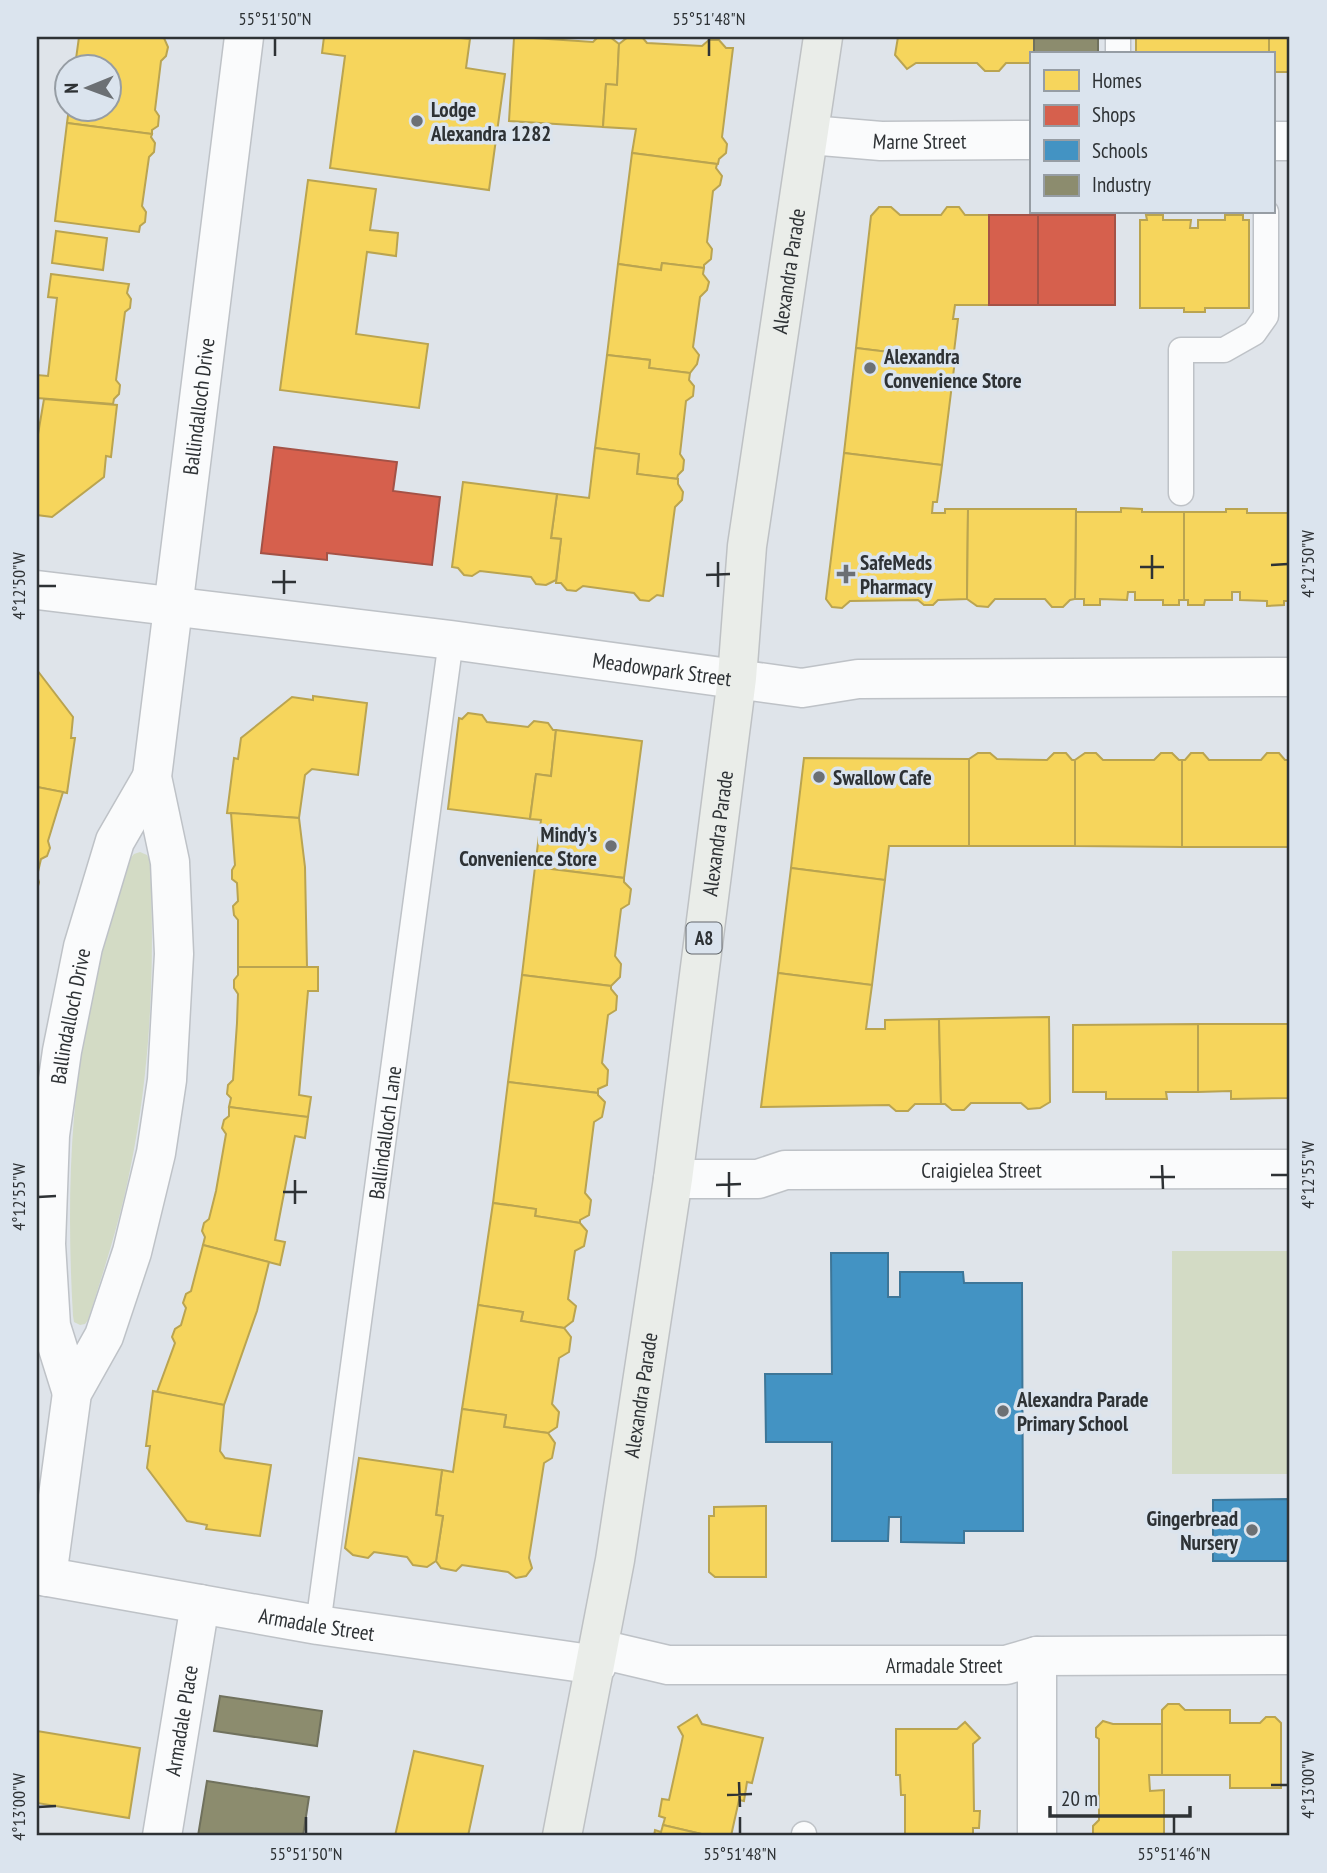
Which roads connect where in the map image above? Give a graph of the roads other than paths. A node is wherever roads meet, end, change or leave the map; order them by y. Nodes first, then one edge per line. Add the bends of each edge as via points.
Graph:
1 (244, 37) edge
2 (823, 37) edge
3 (810, 135) junction
4 (1030, 140) edge
5 (1266, 214) edge
6 (1181, 493) dead end
7 (37, 590) edge
8 (172, 607) junction
9 (452, 640) junction
10 (1290, 677) edge
11 (737, 678) junction
12 (152, 777) junction
13 (1290, 1169) edge
14 (673, 1179) junction
15 (72, 1393) junction
16 (42, 1576) edge
17 (200, 1604) junction
18 (318, 1625) junction
19 (1290, 1655) edge
20 (1037, 1656) junction
21 (598, 1657) junction
22 (162, 1836) edge
23 (562, 1836) edge
24 (1037, 1836) edge

1 - 8 street, Ballindalloch Drive
2 - 3 main road, Alexandra Parade / A8
3 - 4 street, Marne Street via 881,141
3 - 11 main road, Alexandra Parade / A8 via 747,546
5 - 6 lane via 1266,316 1254,333 1224,349 1181,350
7 - 8 street, Meadowpark Street
8 - 9 street, Meadowpark Street
8 - 12 street, Ballindalloch Drive
9 - 11 street, Meadowpark Street
9 - 18 lane, Ballindalloch Lane
10 - 11 street, Meadowpark Street via 858,679 802,688
11 - 14 main road, Alexandra Parade / A8
12 - 15 street, Ballindalloch Drive via 171,875 174,954 167,1080 156,1153 132,1252 104,1336
12 - 15 street, Ballindalloch Drive via 115,841 83,947 50,1135 46,1244 51,1326
13 - 14 street, Craigielea Street via 785,1170 758,1179
14 - 21 main road, Alexandra Parade / A8
15 - 16 street, Ballindalloch Drive
16 - 17 street, Armadale Street
17 - 18 street, Armadale Street
17 - 22 street, Armadale Place
18 - 21 street, Armadale Street
19 - 20 street, Armadale Street
20 - 21 street, Armadale Street via 1006,1665 668,1665
20 - 24 street
21 - 23 main road, Alexandra Parade / A8

